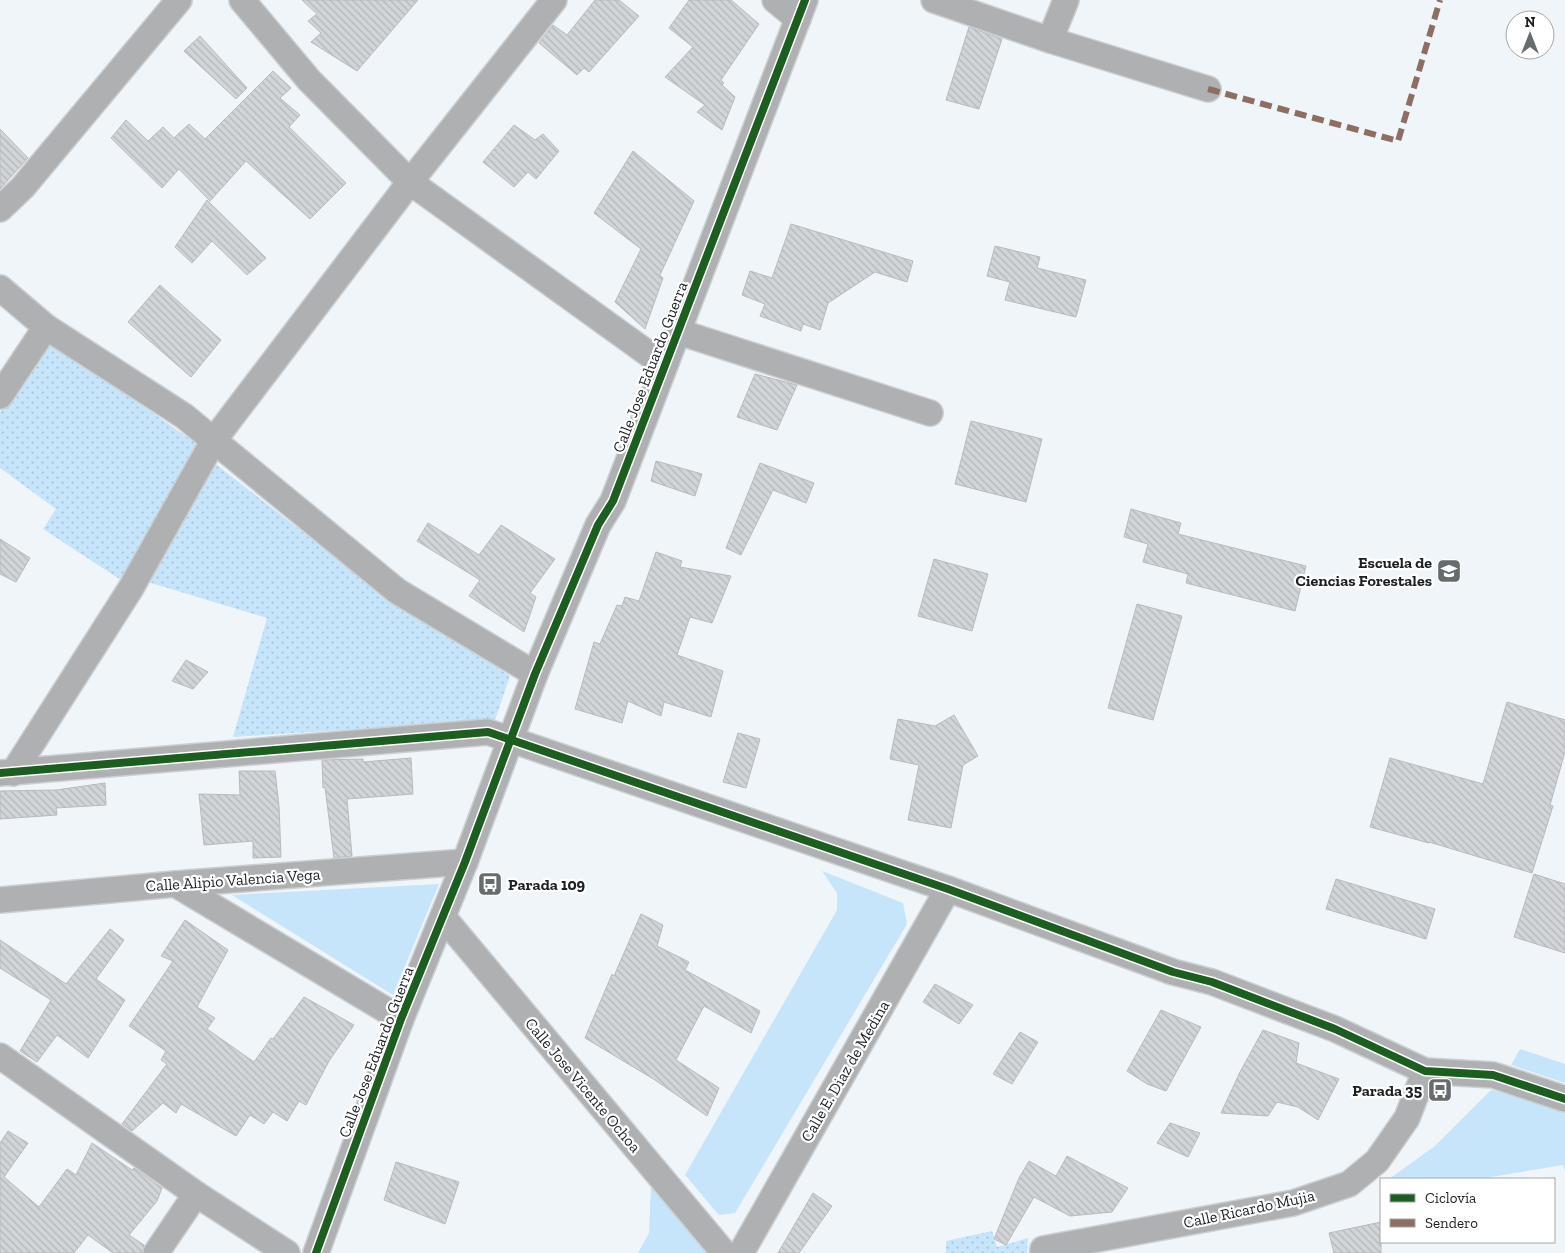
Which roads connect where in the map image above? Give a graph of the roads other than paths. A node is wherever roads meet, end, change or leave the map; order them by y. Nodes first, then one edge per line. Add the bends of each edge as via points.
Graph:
1 (179, 0) edge
2 (242, 0) edge
3 (554, 0) edge
4 (775, 0) edge
5 (934, 0) edge
6 (1066, 0) edge
7 (801, 10) edge
8 (1050, 40) junction
9 (1208, 90) dead end
10 (410, 182) junction
11 (0, 210) edge
12 (0, 288) edge
13 (46, 327) junction
14 (679, 332) junction
15 (664, 365) junction
16 (0, 396) edge
17 (930, 413) dead end
18 (214, 440) junction
19 (536, 674) junction
20 (511, 740) junction
21 (6, 773) edge
22 (465, 862) junction
23 (175, 884) junction
24 (948, 889) junction
25 (0, 900) edge
26 (443, 917) junction
27 (401, 1019) junction
28 (1, 1058) edge
29 (1425, 1070) junction
30 (1565, 1098) edge
31 (196, 1194) junction
32 (156, 1253) edge
33 (287, 1253) edge
34 (316, 1253) edge
35 (724, 1253) edge
36 (741, 1253) edge
37 (1043, 1253) edge

1 - 11 street via 24,187
2 - 10 street via 309,80
3 - 10 street
4 - 7 street
5 - 8 street
6 - 8 street
7 - 14 street, Calle Jose Eduardo Guerra
8 - 9 street
10 - 15 street
10 - 18 street
12 - 13 street
13 - 16 street
13 - 18 street via 184,416
14 - 15 street, Calle Jose Eduardo Guerra
14 - 17 street
15 - 19 street, Calle Jose Eduardo Guerra via 613,501 598,525
18 - 19 street via 396,591
18 - 21 street via 131,588
19 - 20 street, Calle Jose Eduardo Guerra
20 - 21 street via 488,732
20 - 22 street, Calle Jose Eduardo Guerra
20 - 24 street
22 - 23 street, Calle Alipio Valencia Vega
22 - 26 street, Calle Jose Eduardo Guerra
23 - 25 street, Calle Alipio Valencia Vega
23 - 27 street
24 - 29 street via 1173,972 1212,982 1335,1029
24 - 36 street, Calle E. Diaz de Medina
26 - 27 street, Calle Jose Eduardo Guerra
26 - 35 street, Calle Jose Vicente Ochoa
27 - 34 street, Calle Jose Eduardo Guerra
28 - 31 street
29 - 30 street via 1493,1076
29 - 37 street, Calle Ricardo Mujia via 1407,1118 1377,1161 1349,1184 1293,1203 1043,1250
31 - 32 street
31 - 33 street

